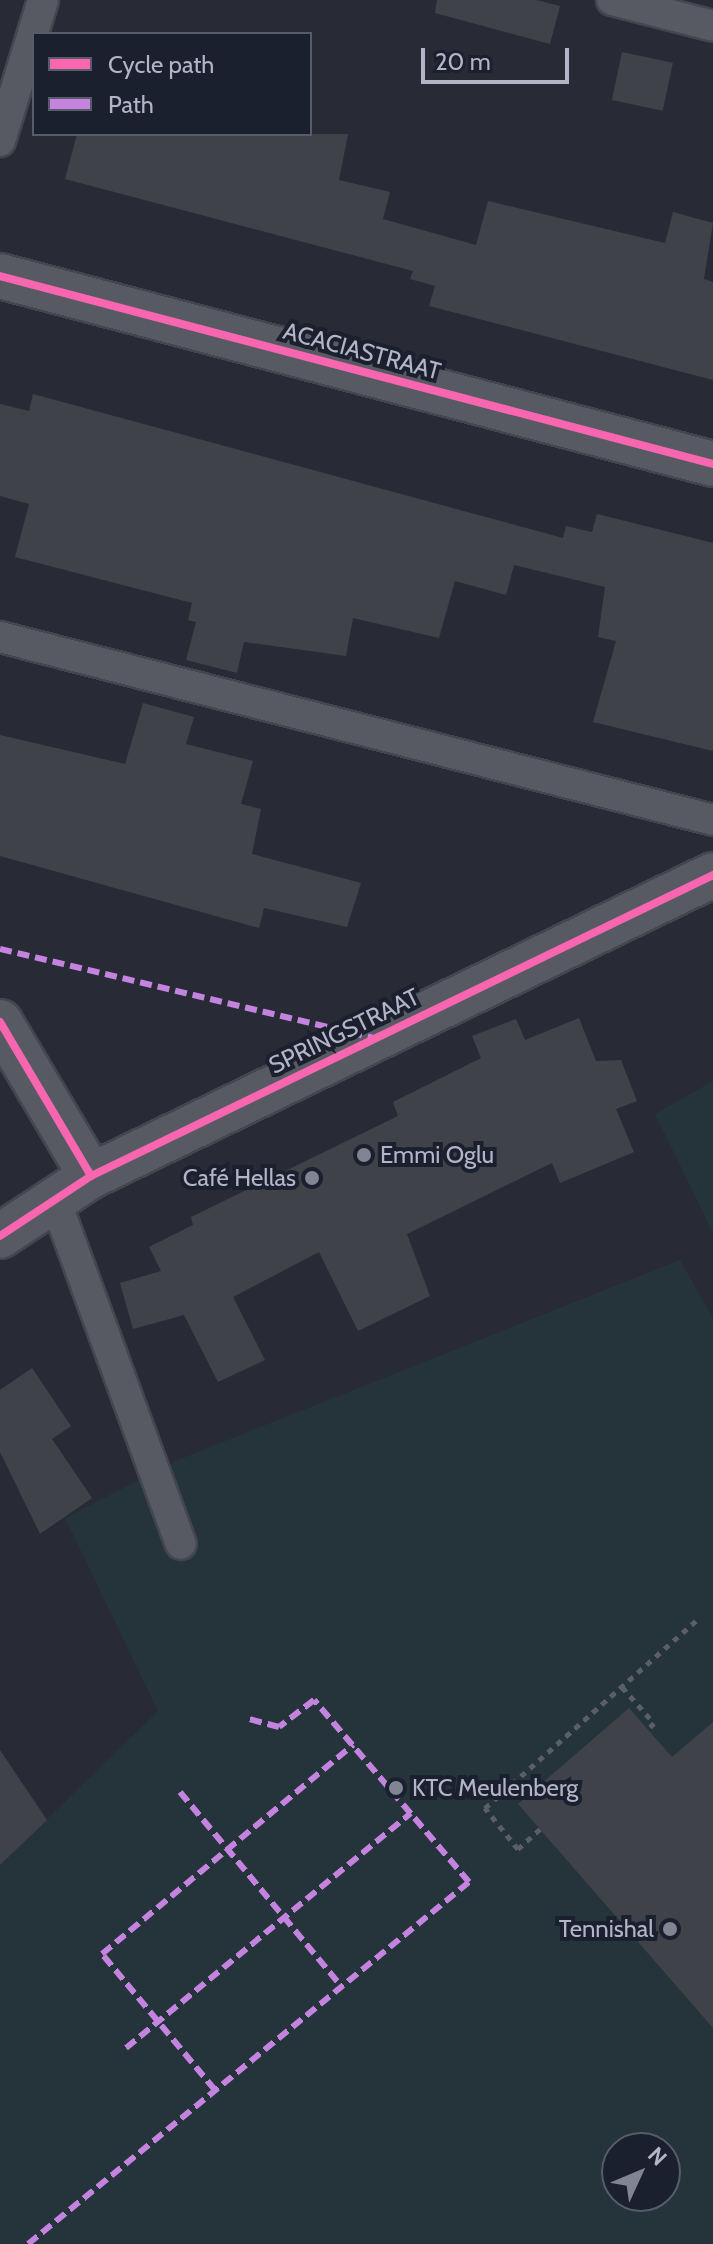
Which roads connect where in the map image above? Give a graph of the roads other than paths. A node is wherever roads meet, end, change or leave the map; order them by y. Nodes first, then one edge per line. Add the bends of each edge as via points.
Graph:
1 (43, 0) edge
2 (612, 0) edge
3 (713, 26) edge
4 (33, 32) edge
5 (32, 36) edge
6 (0, 141) edge
7 (0, 276) edge
8 (713, 464) edge
9 (0, 637) edge
10 (713, 820) edge
11 (713, 875) edge
12 (0, 1022) edge
13 (91, 1176) junction
14 (55, 1200) junction
15 (0, 1236) edge
16 (181, 1544) dead end

1 - 4 lane
2 - 3 lane
5 - 6 lane
7 - 8 street, ACACIASTRAAT
9 - 10 lane
11 - 13 street, SPRINGSTRAAT
12 - 13 street
13 - 14 street, SPRINGSTRAAT
14 - 15 street, SPRINGSTRAAT
14 - 16 lane

